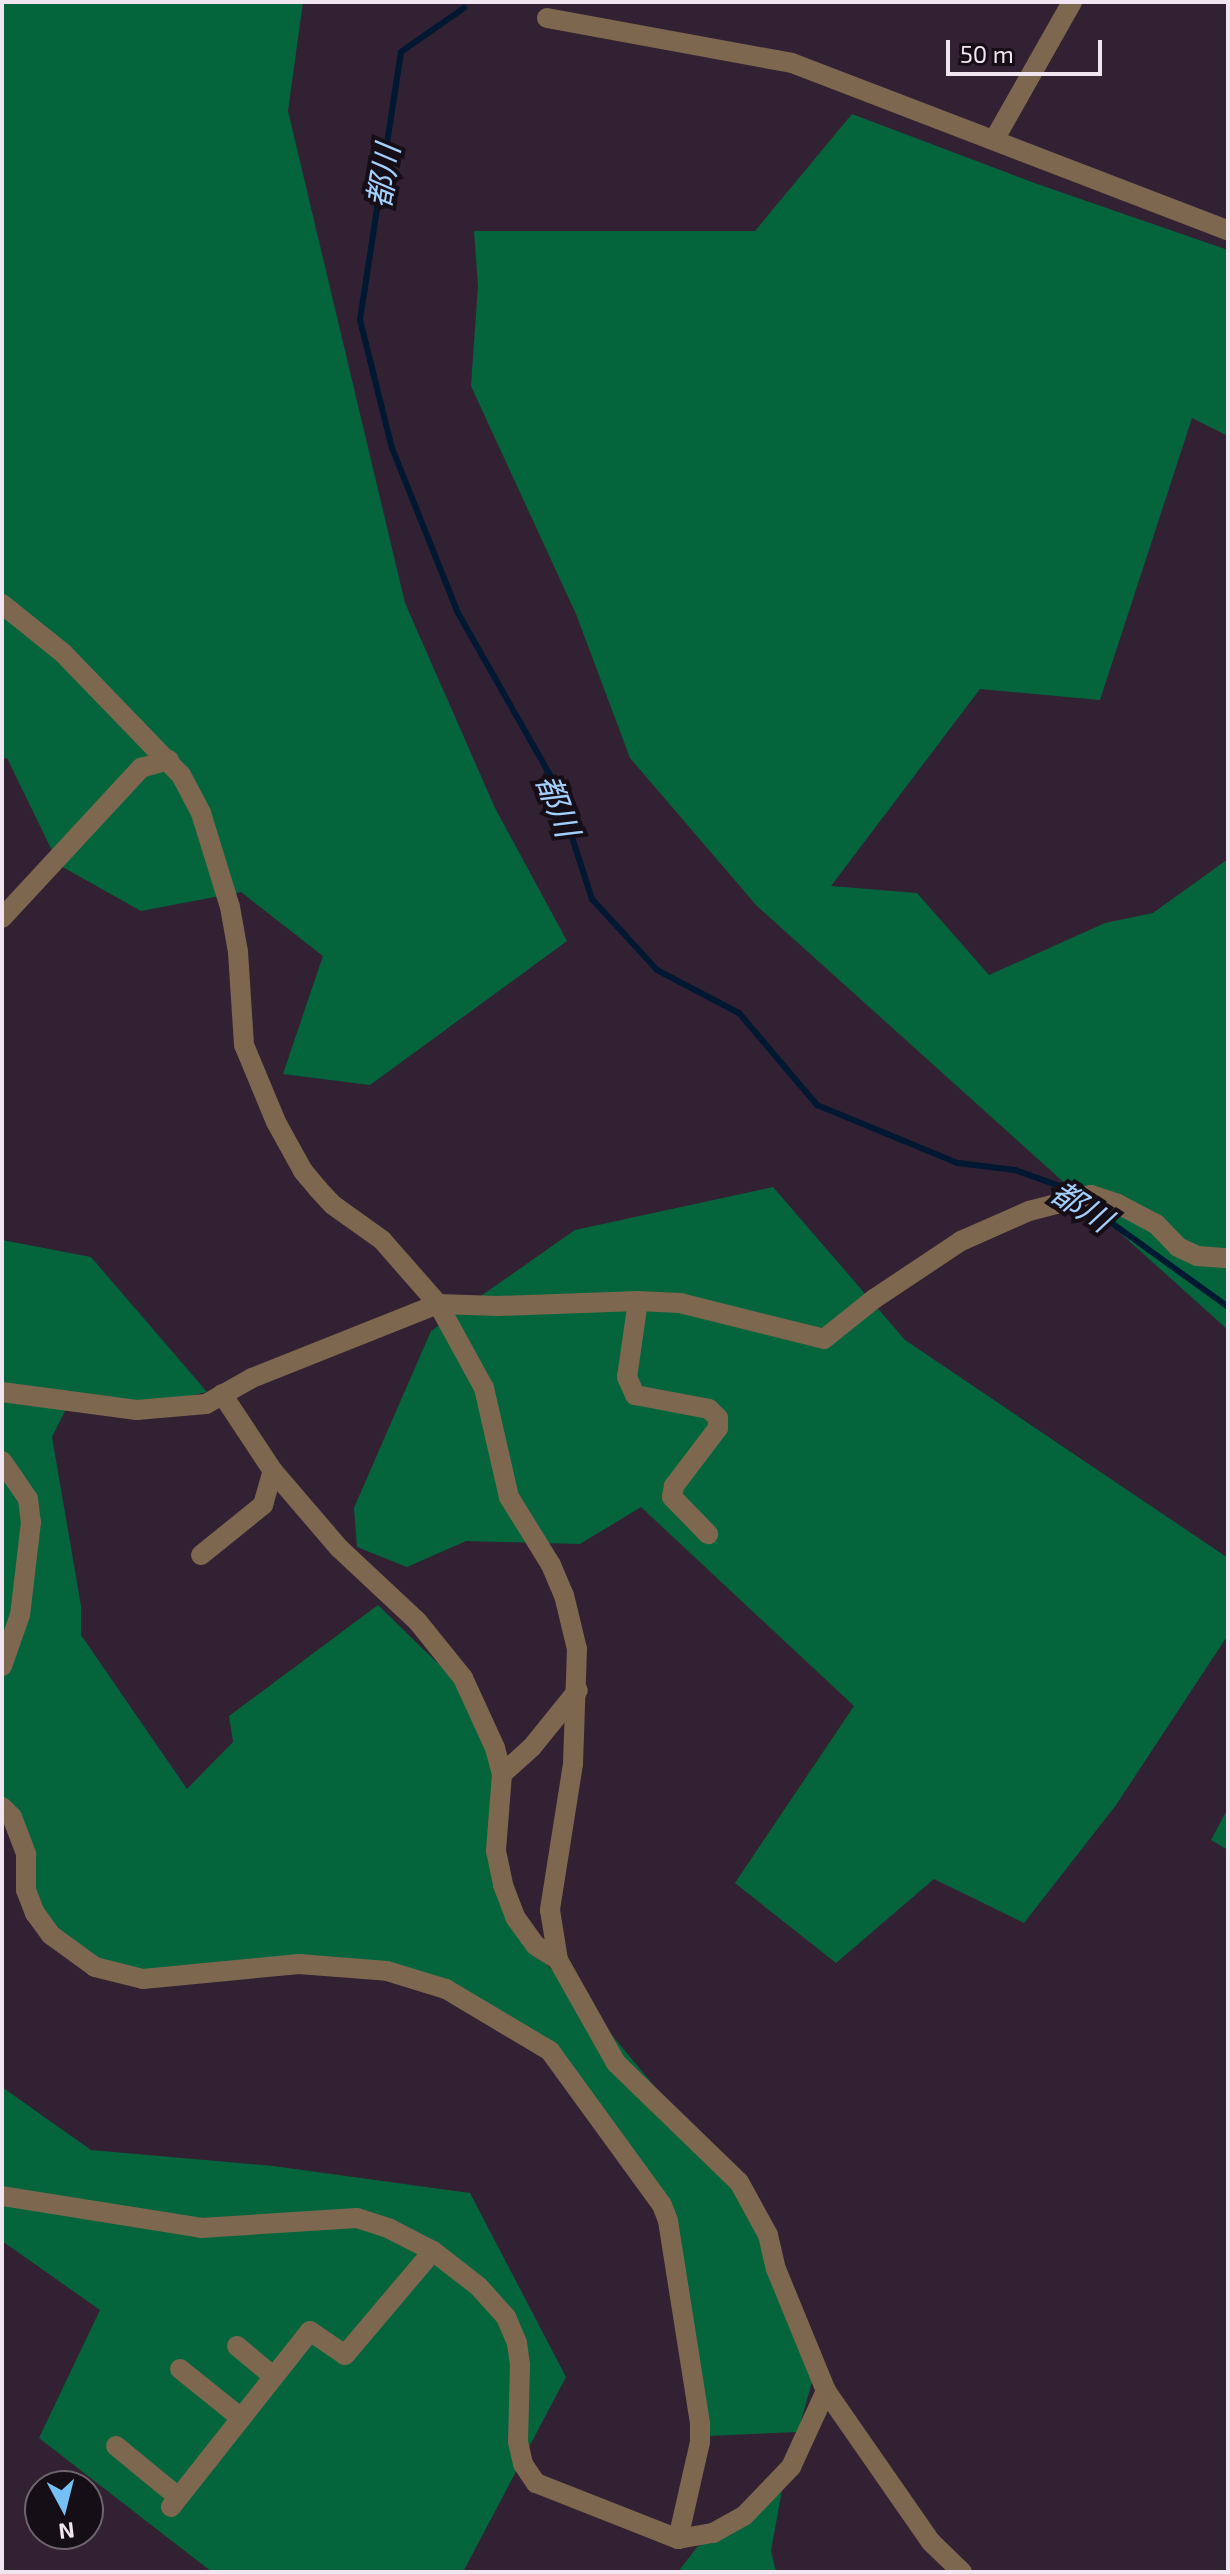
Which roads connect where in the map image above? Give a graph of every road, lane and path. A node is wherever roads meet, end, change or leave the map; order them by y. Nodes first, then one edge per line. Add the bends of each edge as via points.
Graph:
1 (1072, 2) edge
2 (547, 18) dead end
3 (994, 140) junction
4 (1228, 230) edge
5 (2, 604) edge
6 (169, 760) junction
7 (2, 918) edge
8 (1228, 1258) edge
9 (638, 1301) junction
10 (438, 1304) junction
11 (2, 1392) edge
12 (222, 1394) junction
13 (2, 1461) edge
14 (273, 1471) junction
15 (708, 1534) dead end
16 (201, 1555) dead end
17 (2, 1666) edge
18 (578, 1690) junction
19 (502, 1774) junction
20 (2, 1807) edge
21 (558, 1960) junction
22 (2, 2196) edge
23 (433, 2251) junction
24 (237, 2346) dead end
25 (180, 2369) dead end
26 (274, 2377) junction
27 (826, 2391) junction
28 (241, 2418) junction
29 (116, 2446) dead end
30 (678, 2539) junction
31 (962, 2572) edge

1 - 3 street
2 - 3 street via 792,63
3 - 4 street
5 - 6 street via 63,653
6 - 7 street via 141,768
6 - 10 street via 201,813 230,907 244,1045 276,1122 318,1189 382,1240
8 - 9 street via 1197,1256 1178,1247 1156,1224 1091,1195 1029,1211 961,1241 824,1339 680,1303
9 - 10 street
9 - 15 street via 627,1377 635,1395 709,1409 718,1418 718,1428 674,1486 672,1497
10 - 12 street
10 - 18 street via 484,1388 509,1497 564,1595 577,1649
11 - 12 street via 137,1410 206,1404
12 - 14 street
13 - 17 street via 28,1499 31,1522 20,1615
14 - 16 street via 263,1505
14 - 19 street via 339,1548 418,1622 463,1678
18 - 19 street via 532,1747
18 - 21 street via 565,1824 550,1910
19 - 21 street via 496,1851 503,1885 515,1917 535,1945
20 - 30 street via 12,1817 26,1854 26,1890 35,1913 51,1935 95,1967 143,1979 299,1964 387,1971 446,1989 550,2051 662,2205 668,2221 700,2424
21 - 27 street via 616,2063 739,2182 768,2235 776,2269
22 - 23 street via 201,2228 357,2218
23 - 26 street via 345,2355 310,2331
23 - 30 street via 479,2287 506,2317 520,2365 518,2442 523,2464 536,2483
24 - 26 street
25 - 28 street
26 - 28 street
27 - 30 street via 791,2467 753,2506 713,2533
27 - 31 street via 931,2542
28 - 29 street via 175,2502

